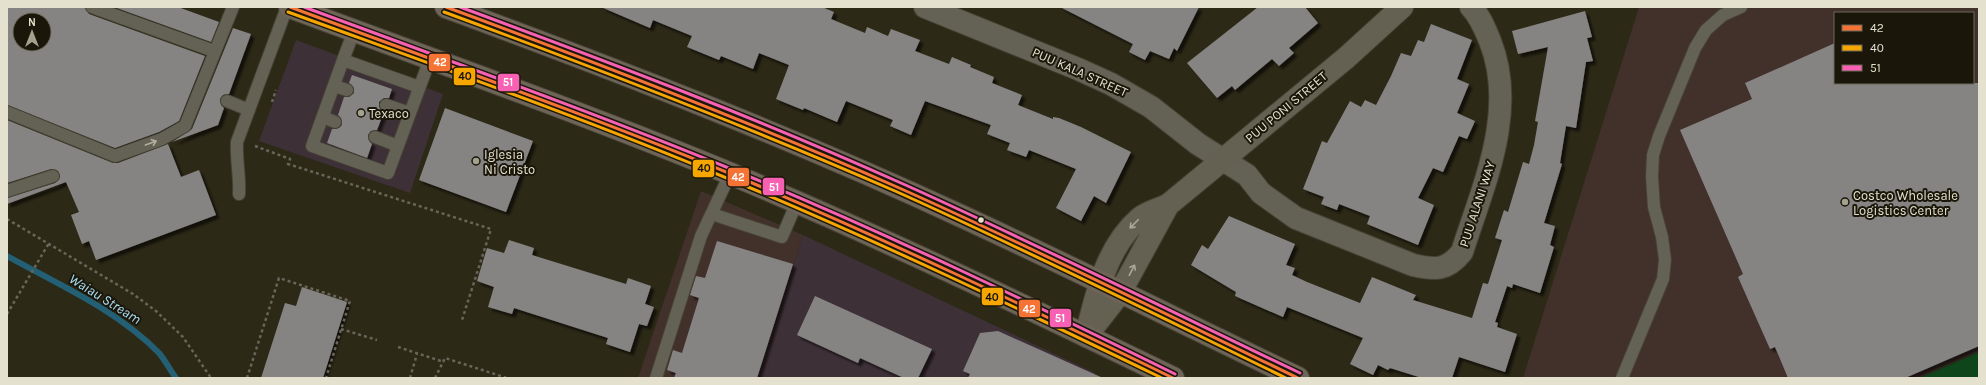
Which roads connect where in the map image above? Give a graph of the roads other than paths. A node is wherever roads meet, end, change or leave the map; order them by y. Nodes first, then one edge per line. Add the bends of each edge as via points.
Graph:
1 (92, 7) edge
2 (233, 7) edge
3 (287, 7) edge
4 (290, 7) edge
5 (446, 7) edge
6 (925, 7) edge
7 (1402, 7) edge
8 (1471, 7) edge
9 (1741, 7) edge
10 (354, 31) junction
11 (214, 52) junction
12 (430, 59) junction
13 (343, 60) junction
14 (334, 86) junction
15 (419, 87) junction
16 (347, 90) dead end
17 (227, 101) dead end
18 (386, 105) dead end
19 (249, 110) junction
20 (7, 112) edge
21 (410, 114) junction
22 (323, 117) junction
23 (335, 122) dead end
24 (375, 137) dead end
25 (398, 146) junction
26 (1223, 159) junction
27 (730, 174) junction
28 (53, 176) dead end
29 (7, 191) edge
30 (239, 194) dead end
31 (796, 202) junction
32 (1168, 205) junction
33 (712, 214) junction
34 (1099, 283) junction
35 (1120, 293) junction
36 (1086, 336) junction
37 (1166, 377) edge
38 (656, 378) edge
39 (1298, 378) edge
40 (1622, 378) edge

1 - 11 lane
2 - 11 lane
3 - 19 lane
4 - 10 main road
5 - 34 main road via 740,120 961,216
6 - 26 street, PUU KALA STREET via 1110,84 1151,107 1198,144
7 - 26 street, PUU PONI STREET via 1346,58
8 - 26 street, PUU ALANI WAY via 1485,27 1492,46 1501,89 1500,114 1492,160 1462,252 1453,263 1434,269 1414,264 1296,218 1261,193 1247,175
9 - 40 lane via 1723,15 1706,30 1695,48 1659,136 1653,155 1652,177 1654,207 1665,260 1663,279
10 - 12 main road
10 - 13 lane
20 -> 11 lane via 115,156 162,139 185,126
12 - 15 lane
12 - 27 main road via 617,128
13 - 14 lane
13 - 15 lane
14 - 16 lane
14 - 22 lane
15 - 21 lane
17 - 19 lane
18 - 21 lane
19 - 30 lane via 237,142
21 - 25 lane
22 - 23 lane
22 - 25 lane via 312,146 388,173
24 - 25 lane
26 - 32 street, PUU PONI STREET
27 - 31 main road
27 - 33 lane
28 - 29 lane
31 - 33 lane via 782,237
31 - 36 main road
32 -> 34 street, PUU PONI STREET via 1141,217 1126,232
35 -> 32 street, PUU PONI STREET
33 - 38 lane via 701,236
34 - 35 main road
34 - 36 street, PUU PONI STREET
35 - 36 street, PUU PONI STREET
35 - 39 main road
36 - 37 main road

